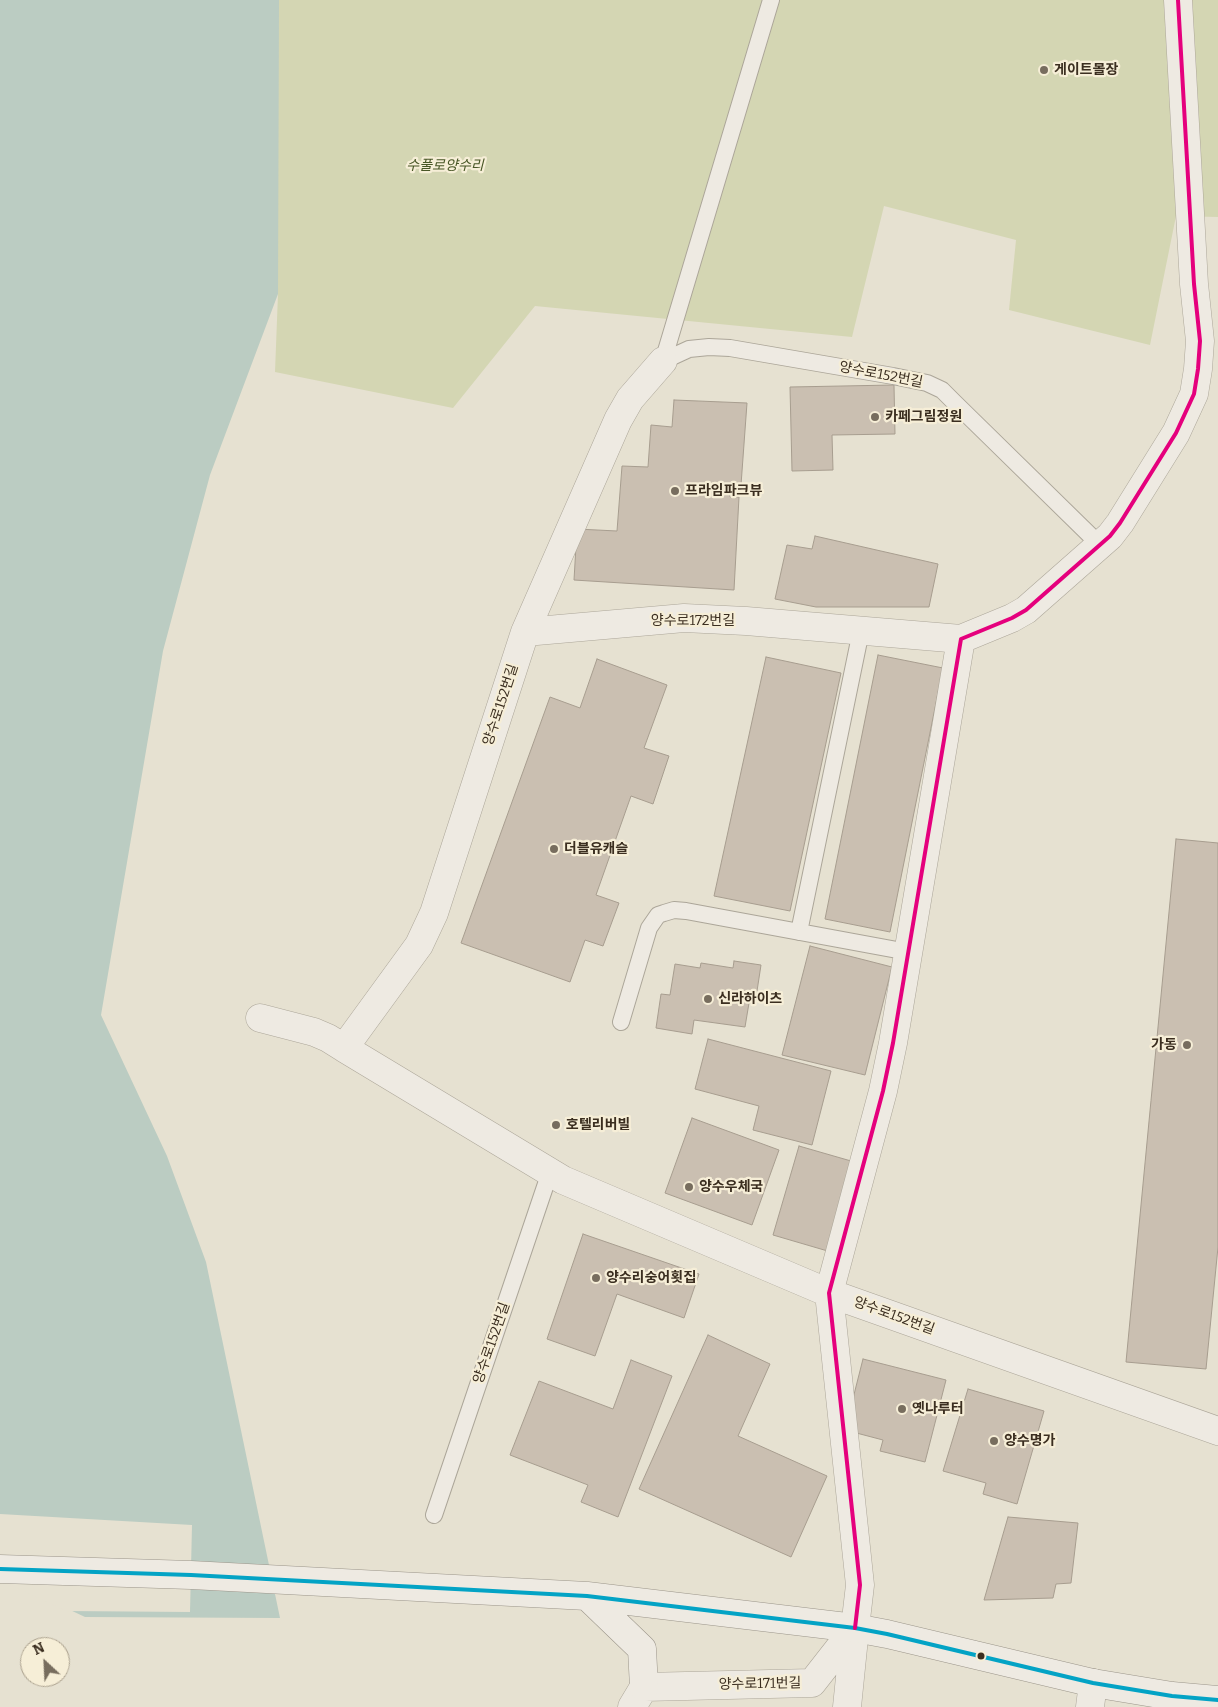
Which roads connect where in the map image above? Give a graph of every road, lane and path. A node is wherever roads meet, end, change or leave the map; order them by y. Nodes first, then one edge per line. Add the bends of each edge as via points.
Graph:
1 (771, 0) edge
2 (1178, 0) edge
3 (663, 362) junction
4 (1100, 545) junction
5 (861, 631) junction
6 (525, 632) junction
7 (961, 639) junction
8 (799, 932) junction
9 (908, 952) junction
10 (260, 1018) dead end
11 (621, 1022) dead end
12 (344, 1048) junction
13 (550, 1172) junction
14 (829, 1292) junction
15 (1218, 1432) edge
16 (434, 1515) dead end
17 (0, 1568) edge
18 (587, 1596) junction
19 (855, 1628) junction
20 (1092, 1695) edge
21 (638, 1697) edge
22 (1218, 1700) edge
23 (847, 1707) edge

1 - 3 lane, 양수로152번길
2 - 4 street, 양수로172번길 via 1200,341 1198,369 1194,394 1176,433 1120,522
3 - 4 lane, 양수로152번길 via 689,349 730,348 927,383 942,390 955,402
3 - 6 street, 양수로152번길 via 630,400 618,420
4 - 7 street, 양수로172번길 via 1026,610
5 - 6 street, 양수로172번길 via 684,618
5 - 7 street, 양수로172번길
5 - 8 lane
6 - 12 street, 양수로152번길 via 434,913 419,945
7 - 9 street
8 - 9 lane
8 - 11 lane via 674,910 658,915 650,928
9 - 14 street via 883,1092
10 - 12 street, 양수로152번길 via 314,1032
12 - 13 street, 양수로152번길
13 - 14 street, 양수로152번길
13 - 16 lane, 양수로152번길
14 - 15 street, 양수로152번길
14 - 19 street via 860,1585
17 - 18 street
18 - 19 street
18 - 21 street via 642,1650
19 - 20 street via 887,1634
19 - 21 street, 양수로171번길 via 812,1683
19 - 23 street
20 - 22 street

